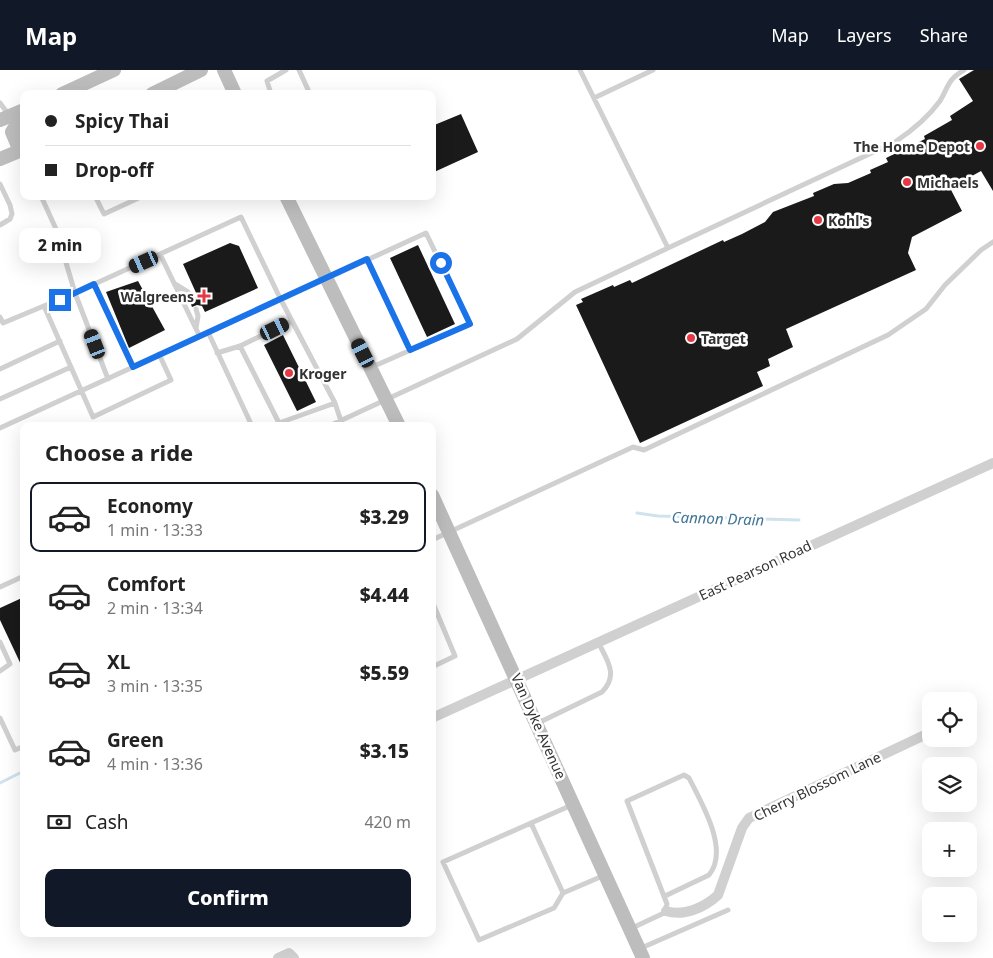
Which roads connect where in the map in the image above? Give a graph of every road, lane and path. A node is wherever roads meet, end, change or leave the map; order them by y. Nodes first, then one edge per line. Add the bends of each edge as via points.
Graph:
1 (114, 70) edge
2 (122, 70) edge
3 (201, 70) edge
4 (224, 70) edge
5 (286, 70) edge
6 (299, 70) edge
7 (580, 70) edge
8 (653, 70) edge
9 (964, 70) edge
10 (70, 90) edge
11 (93, 90) edge
12 (165, 90) edge
13 (234, 90) edge
14 (269, 90) edge
15 (308, 90) edge
16 (594, 98) junction
17 (0, 103) edge
18 (20, 112) edge
19 (5, 118) edge
20 (20, 123) edge
21 (20, 149) edge
22 (20, 154) edge
23 (0, 159) edge
24 (0, 184) edge
25 (43, 200) edge
26 (97, 200) edge
27 (134, 200) edge
28 (288, 200) edge
29 (0, 225) edge
30 (993, 242) edge
31 (668, 248) junction
32 (160, 254) junction
33 (367, 259) junction
34 (326, 277) junction
35 (94, 284) junction
36 (174, 284) junction
37 (75, 293) junction
38 (191, 298) dead end
39 (280, 298) junction
40 (44, 306) junction
41 (196, 309) dead end
42 (0, 317) edge
43 (292, 320) junction
44 (1, 323) edge
45 (196, 328) junction
46 (208, 332) junction
47 (199, 335) junction
48 (60, 342) junction
49 (240, 346) junction
50 (410, 350) junction
51 (217, 353) junction
52 (159, 354) junction
53 (72, 367) junction
54 (133, 367) junction
55 (371, 368) junction
56 (0, 369) edge
57 (108, 379) junction
58 (82, 391) junction
59 (0, 399) edge
60 (387, 401) junction
61 (335, 403) junction
62 (341, 421) joint
63 (250, 422) edge
64 (278, 422) edge
65 (282, 422) edge
66 (398, 422) edge
67 (0, 428) edge
68 (993, 463) edge
69 (436, 503) edge
70 (451, 533) junction
71 (436, 539) edge
72 (20, 578) edge
73 (0, 587) edge
74 (436, 611) edge
75 (0, 642) edge
76 (598, 642) junction
77 (436, 665) edge
78 (0, 671) edge
79 (517, 678) junction
80 (436, 716) edge
81 (0, 718) edge
82 (537, 723) junction
83 (922, 736) edge
84 (20, 748) edge
85 (574, 804) junction
86 (531, 823) junction
87 (606, 875) junction
88 (563, 894) junction
89 (665, 896) junction
90 (728, 910) dead end
91 (666, 911) junction
92 (630, 929) junction
93 (641, 954) edge
94 (278, 958) edge
95 (294, 958) edge

1 - 10 main road
2 - 11 main road via 116,79
3 - 12 main road
4 - 13 main road
5 - 14 lane via 266,81
6 - 15 lane
7 - 16 lane
8 - 16 lane
9 - 31 lane via 948,82 940,101 895,142
16 - 31 lane
17 - 19 lane
18 - 19 main road
20 - 21 main road via 12,132
22 - 23 main road
24 - 29 lane via 12,214
25 - 37 lane via 56,229
26 - 27 lane via 104,214
28 - 34 main road
30 - 70 lane via 969,261 926,309 888,335 644,450 633,447
31 - 60 lane via 575,292 517,340
32 - 35 lane
32 - 36 lane
32 - 39 lane via 241,217
33 - 34 lane
33 - 50 lane
33 - 50 lane via 426,233 470,324
34 - 39 lane
34 - 55 main road
35 - 37 lane
35 - 54 lane
36 - 38 lane via 188,292
36 - 45 lane
37 - 40 lane
37 - 57 lane
39 - 43 lane
39 - 46 lane
40 - 44 lane
40 - 48 lane
41 - 45 lane
42 - 44 lane
43 - 49 lane
43 - 61 lane
45 - 47 lane
46 - 47 lane
46 - 51 lane
47 - 52 lane
48 - 53 lane
48 - 56 lane
49 - 51 lane
49 - 64 lane
50 - 55 lane
51 - 63 lane
52 - 54 lane
52 - 58 lane via 171,380 93,416
53 - 58 lane
53 - 59 lane
54 - 57 lane
55 - 60 main road
57 - 58 lane
58 - 67 lane
60 - 62 lane
60 - 66 main road
61 - 62 lane
61 - 65 lane
68 - 76 street, East Pearson Road
69 - 70 main road, Van Dyke Avenue
70 - 71 lane
70 - 79 main road, Van Dyke Avenue
72 - 73 lane
74 - 77 lane via 455,656
75 - 78 lane via 10,664
76 - 79 street, East Pearson Road
76 - 82 lane via 611,672 608,686 602,692
79 - 80 street, East Pearson Road
79 - 82 main road, Van Dyke Avenue
81 - 84 lane via 15,750
82 - 85 main road, Van Dyke Avenue
83 - 91 street, Cherry Blossom Lane via 749,818 742,828 718,895 711,902 685,912
85 - 86 lane
85 - 87 main road, Van Dyke Avenue
86 - 88 lane
86 - 88 lane via 443,862 479,940 554,908
87 - 88 lane
87 - 92 main road, Van Dyke Avenue
89 - 89 lane via 626,804 632,798 684,775 690,778 709,821 716,855 709,875
89 - 91 lane
90 - 93 lane
91 - 92 lane
92 - 93 main road, Van Dyke Avenue
94 - 95 street via 289,953

